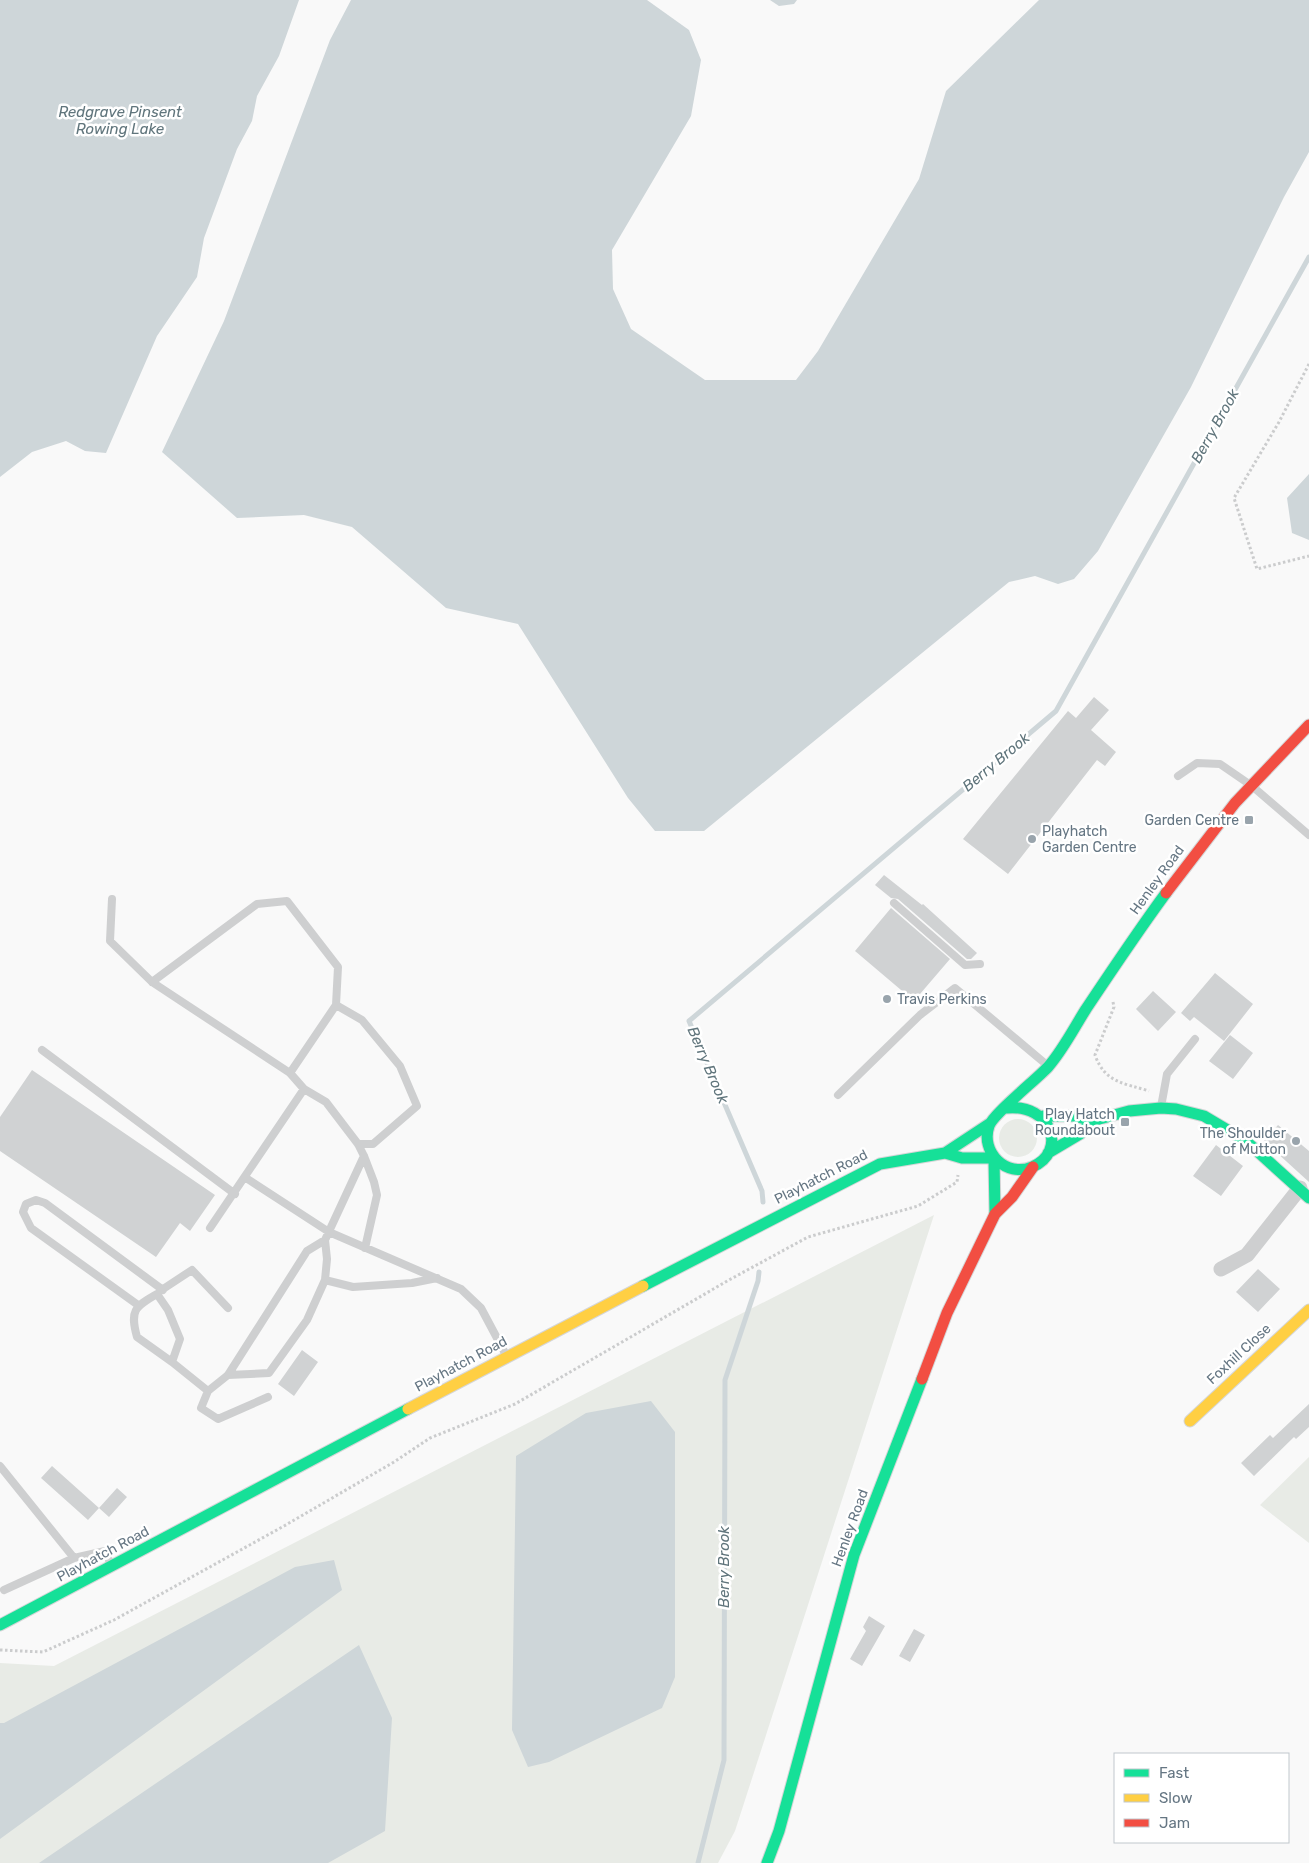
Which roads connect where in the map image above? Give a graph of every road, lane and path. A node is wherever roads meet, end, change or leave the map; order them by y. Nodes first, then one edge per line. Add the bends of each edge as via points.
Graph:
1 (1309, 364) edge
2 (1309, 556) edge
3 (1309, 725) edge
4 (1178, 776) dead end
5 (1252, 786) junction
6 (1309, 835) edge
7 (112, 899) dead end
8 (894, 903) dead end
9 (980, 964) dead end
10 (1109, 976) junction
11 (152, 982) junction
12 (336, 1005) junction
13 (1195, 1040) dead end
14 (42, 1050) dead end
15 (1048, 1067) junction
16 (290, 1073) junction
17 (1046, 1084) dead end
18 (304, 1089) junction
19 (838, 1095) dead end
20 (1162, 1095) junction
21 (1006, 1108) junction
22 (1161, 1108) junction
23 (1042, 1112) junction
24 (1092, 1121) junction
25 (990, 1124) junction
26 (358, 1144) junction
27 (1048, 1152) junction
28 (945, 1153) junction
29 (364, 1156) junction
30 (962, 1158) junction
31 (994, 1158) junction
32 (1033, 1167) junction
33 (246, 1178) junction
34 (1305, 1193) edge
35 (235, 1194) junction
36 (995, 1214) junction
37 (210, 1228) dead end
38 (329, 1232) junction
39 (325, 1240) junction
40 (366, 1248) junction
41 (1221, 1269) dead end
42 (437, 1278) junction
43 (325, 1280) junction
44 (160, 1292) junction
45 (138, 1305) junction
46 (228, 1308) dead end
47 (1309, 1310) edge
48 (507, 1356) junction
49 (172, 1362) junction
50 (228, 1375) junction
51 (208, 1391) junction
52 (268, 1397) dead end
53 (1190, 1421) dead end
54 (0, 1466) edge
55 (74, 1558) junction
56 (112, 1567) junction
57 (4, 1590) dead end
58 (0, 1625) edge
59 (0, 1650) edge
60 (768, 1863) edge

1 - 2 path via 1280,422 1234,498 1257,569
3 - 5 main road, Henley Road
4 - 5 lane via 1197,763 1220,764
5 - 6 lane
5 - 10 main road, Henley Road via 1205,838
7 - 11 lane via 110,941
8 - 9 lane via 965,965
10 - 15 main road, Henley Road
10 - 20 path via 1114,1007 1095,1055 1098,1063 1103,1073 1112,1079
11 - 12 lane via 257,904 287,901 338,967
11 - 16 lane
12 - 16 lane
12 - 26 lane via 362,1020 400,1066 417,1106 373,1144
13 - 20 lane via 1167,1074
14 - 35 lane
15 - 17 main road, Henley Road
15 - 19 lane via 956,988 920,1015
15 - 21 main road, Henley Road via 1031,1080
16 - 18 lane
18 - 26 lane via 326,1102
18 - 33 lane
20 - 22 lane
21 - 23 main road via 1025,1106
21 - 25 main road
22 - 24 main road via 1129,1111
22 - 34 main road via 1204,1116 1226,1128 1246,1141
23 - 24 main road
23 - 27 main road via 1050,1130
24 - 27 main road via 1080,1134
25 - 28 main road, Playhatch Road
25 - 31 main road via 986,1142
26 - 29 lane
27 - 32 main road
28 - 30 main road, Playhatch Road
28 - 48 main road, Playhatch Road via 880,1164
29 - 38 lane
29 - 40 lane via 377,1195
30 - 31 main road, Playhatch Road
30 - 59 path via 957,1182 918,1206 808,1237 515,1404 430,1438 284,1526 114,1620 43,1652
31 - 32 main road via 1001,1165 1016,1170
31 - 36 main road, Henley Road
32 - 36 main road, Henley Road via 1012,1197
33 - 35 lane
33 - 38 lane
34 - 41 street via 1247,1256
35 - 37 lane
36 - 60 main road, Henley Road via 947,1313 854,1554
38 - 39 lane
38 - 40 lane
39 - 43 lane
39 - 50 lane via 307,1252
40 - 42 lane
42 - 43 lane via 353,1287
42 - 48 lane via 461,1289 481,1308
43 - 50 lane via 307,1320 269,1373
44 - 45 lane
44 - 45 lane via 45,1203 36,1200 26,1204 23,1212 31,1228
44 - 46 lane via 192,1270
44 - 49 lane via 180,1340
45 - 49 lane via 132,1320 137,1337
47 - 53 main road, Foxhill Close
48 - 56 main road, Playhatch Road
49 - 51 lane
50 - 51 lane
51 - 52 lane via 200,1408 218,1419
54 - 55 lane
55 - 56 lane via 105,1551
55 - 57 lane
56 - 58 main road, Playhatch Road

